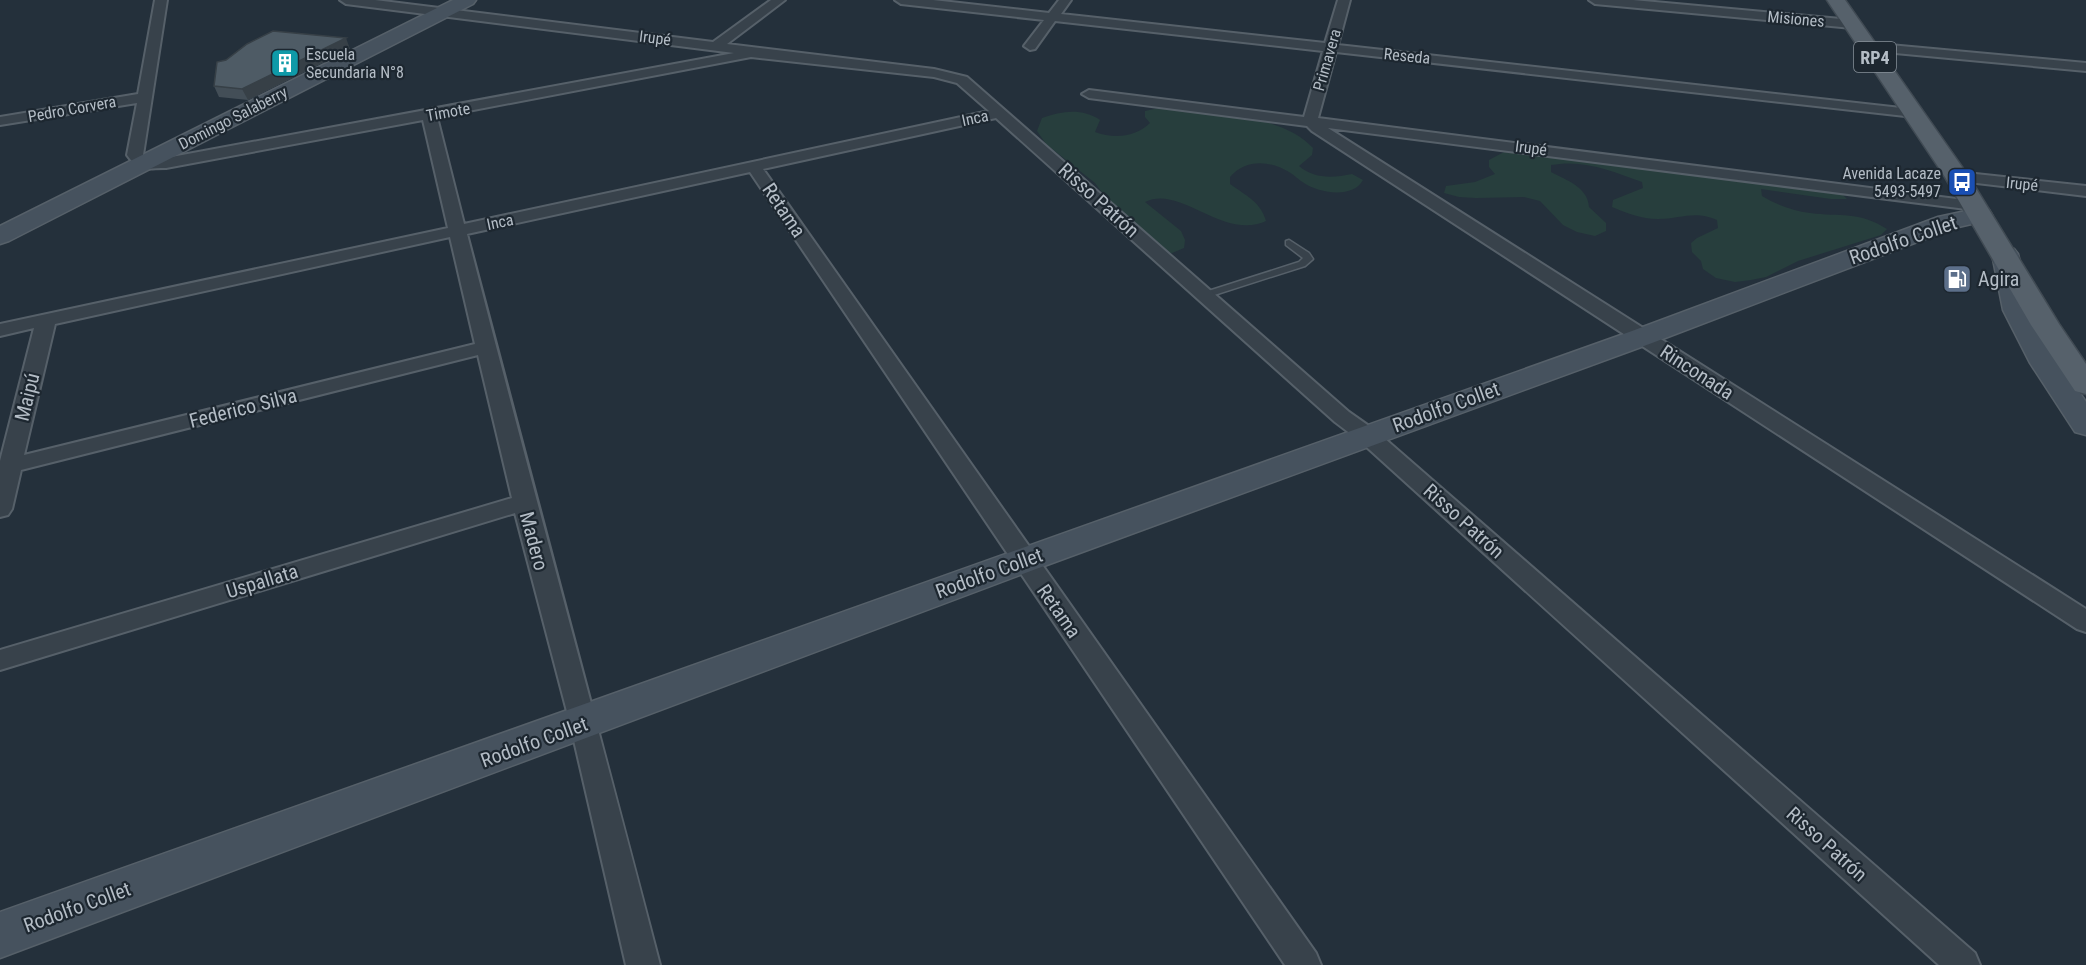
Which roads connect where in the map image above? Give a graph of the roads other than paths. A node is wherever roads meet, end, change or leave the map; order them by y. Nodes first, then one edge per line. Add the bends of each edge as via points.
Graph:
1 (161, 0) edge
2 (346, 0) edge
3 (466, 0) edge
4 (779, 0) edge
5 (901, 0) edge
6 (1065, 0) edge
7 (1344, 0) edge
8 (1595, 0) edge
9 (1836, 0) edge
10 (443, 12) junction
11 (1052, 17) junction
12 (1852, 24) junction
13 (716, 46) junction
14 (1030, 46) dead end
15 (1868, 46) junction
16 (1330, 48) junction
17 (753, 53) junction
18 (2086, 67) edge
19 (962, 80) joint
20 (1089, 94) dead end
21 (145, 97) junction
22 (1000, 112) junction
23 (1914, 113) junction
24 (429, 115) junction
25 (1310, 120) junction
26 (0, 122) edge
27 (142, 164) junction
28 (754, 167) junction
29 (1958, 177) junction
30 (2086, 191) edge
31 (1977, 210) junction
32 (458, 231) junction
33 (0, 236) edge
34 (1289, 243) dead end
35 (2005, 254) junction
36 (1205, 295) junction
37 (46, 320) junction
38 (0, 330) edge
39 (1642, 336) junction
40 (487, 347) junction
41 (2086, 349) edge
42 (2086, 386) edge
43 (2086, 425) edge
44 (1368, 436) junction
45 (5, 467) edge
46 (524, 502) junction
47 (0, 509) edge
48 (1023, 560) junction
49 (2086, 622) edge
50 (0, 660) edge
51 (584, 723) junction
52 (0, 935) edge
53 (643, 965) edge
54 (1304, 965) edge
55 (1963, 965) edge

1 - 21 street
2 - 10 street, Irupé
3 - 10 street, Domingo Salaberry
4 - 13 street
5 - 11 street, Reseda
6 - 11 street
7 - 16 street, Primavera
8 - 12 street, Misiones
9 - 12 main road, RP4
10 - 13 street, Irupé
10 - 27 street, Domingo Salaberry
11 - 14 street
11 - 16 street, Reseda
12 - 15 main road, RP4
13 - 17 street, Irupé
15 - 18 street
15 - 23 main road, RP4
16 - 23 street, Reseda
16 - 25 street, Primavera
17 - 19 street, Irupé via 934,73
17 - 24 street, Timote
19 - 22 street, Risso Patrón
20 - 25 street, Irupé
21 - 26 street, Pedro Corvera
21 - 27 street via 135,155
22 - 28 street, Inca
22 - 36 street, Risso Patrón
23 - 29 main road, RP4
24 - 27 street, Timote via 166,163
24 - 32 street, Madero
25 - 31 street, Irupé
25 - 39 street, Rinconada
27 - 33 street, Domingo Salaberry
28 - 32 street, Inca
28 - 48 street, Retama
29 - 30 street, Irupé
29 - 31 main road, RP4
31 - 35 main road, RP4
31 - 39 street, Rodolfo Collet
32 - 37 street, Inca
32 - 40 street, Madero
34 - 36 lane via 1308,259 1292,270
35 - 41 main road, RP4
35 - 42 main road, RP4 via 2045,325
35 - 43 street via 2017,310 2045,363
36 - 44 street, Risso Patrón
37 - 38 street, Inca
37 - 45 street, Maipú
39 - 44 street, Rodolfo Collet
39 - 49 street, Rinconada
40 - 45 street, Federico Silva
40 - 46 street, Madero
44 - 48 street, Rodolfo Collet
44 - 55 street, Risso Patrón
45 - 47 street, Maipú
46 - 50 street, Uspallata
46 - 51 street, Madero
48 - 51 street, Rodolfo Collet
48 - 54 street, Retama
51 - 52 street, Rodolfo Collet
51 - 53 street, Madero

